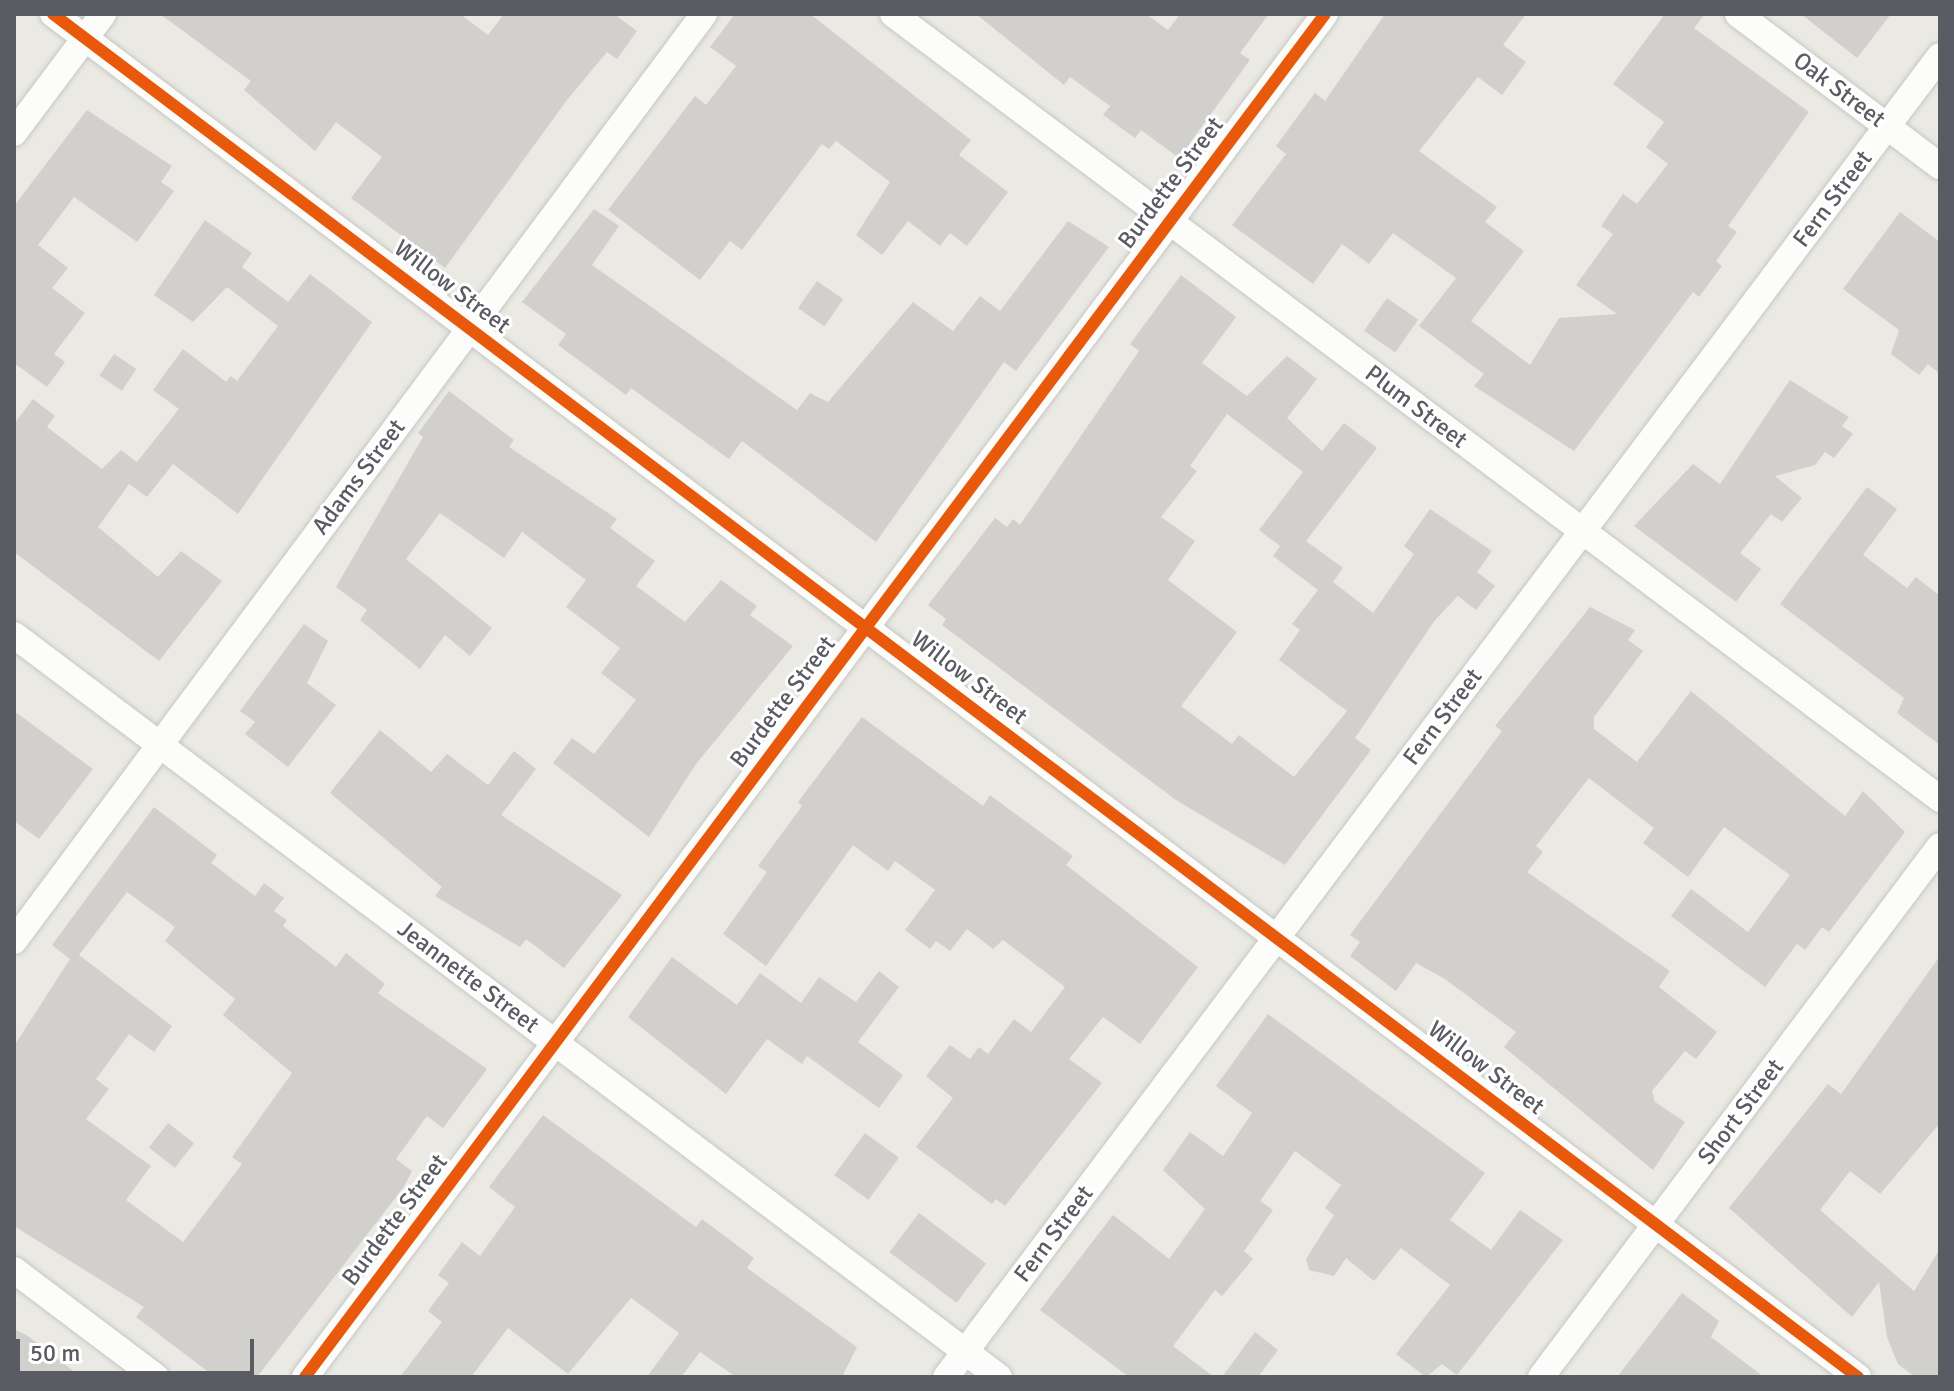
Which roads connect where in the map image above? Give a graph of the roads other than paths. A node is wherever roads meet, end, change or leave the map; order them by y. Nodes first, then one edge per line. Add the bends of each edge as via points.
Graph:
1 (53, 14) edge
2 (103, 14) edge
3 (704, 14) edge
4 (893, 14) edge
5 (1325, 14) edge
6 (1738, 14) edge
7 (85, 37) junction
8 (1940, 56) edge
9 (1887, 126) junction
10 (14, 133) edge
11 (1940, 166) edge
12 (1170, 221) junction
13 (470, 328) junction
14 (1582, 531) junction
15 (866, 627) junction
16 (14, 635) edge
17 (160, 745) junction
18 (1940, 799) edge
19 (1940, 846) edge
20 (1277, 937) junction
21 (14, 941) edge
22 (555, 1043) junction
23 (1656, 1224) junction
24 (14, 1270) edge
25 (965, 1352) junction
26 (156, 1377) edge
27 (305, 1377) edge
28 (946, 1377) edge
29 (999, 1377) edge
30 (1541, 1377) edge
31 (1858, 1377) edge

1 - 7 street, Willow Street
2 - 7 street
3 - 13 street, Adams Street
4 - 12 street, Plum Street
5 - 12 street, Burdette Street
6 - 9 street, Oak Street
7 - 10 street
7 - 13 street, Willow Street
8 - 9 street, Fern Street
9 - 11 street, Oak Street
9 - 14 street, Fern Street
12 - 14 street, Plum Street
12 - 15 street, Burdette Street
13 - 15 street, Willow Street
13 - 17 street, Adams Street
14 - 18 street, Plum Street
14 - 20 street, Fern Street
15 - 20 street, Willow Street
15 - 22 street, Burdette Street
16 - 17 street, Jeannette Street
17 - 21 street, Adams Street
17 - 22 street, Jeannette Street
19 - 23 street, Short Street
20 - 23 street, Willow Street
20 - 25 street, Fern Street
22 - 25 street, Jeannette Street
22 - 27 street, Burdette Street
23 - 30 street, Short Street
23 - 31 street, Willow Street
24 - 26 street
25 - 28 street, Fern Street
25 - 29 street, Jeannette Street

